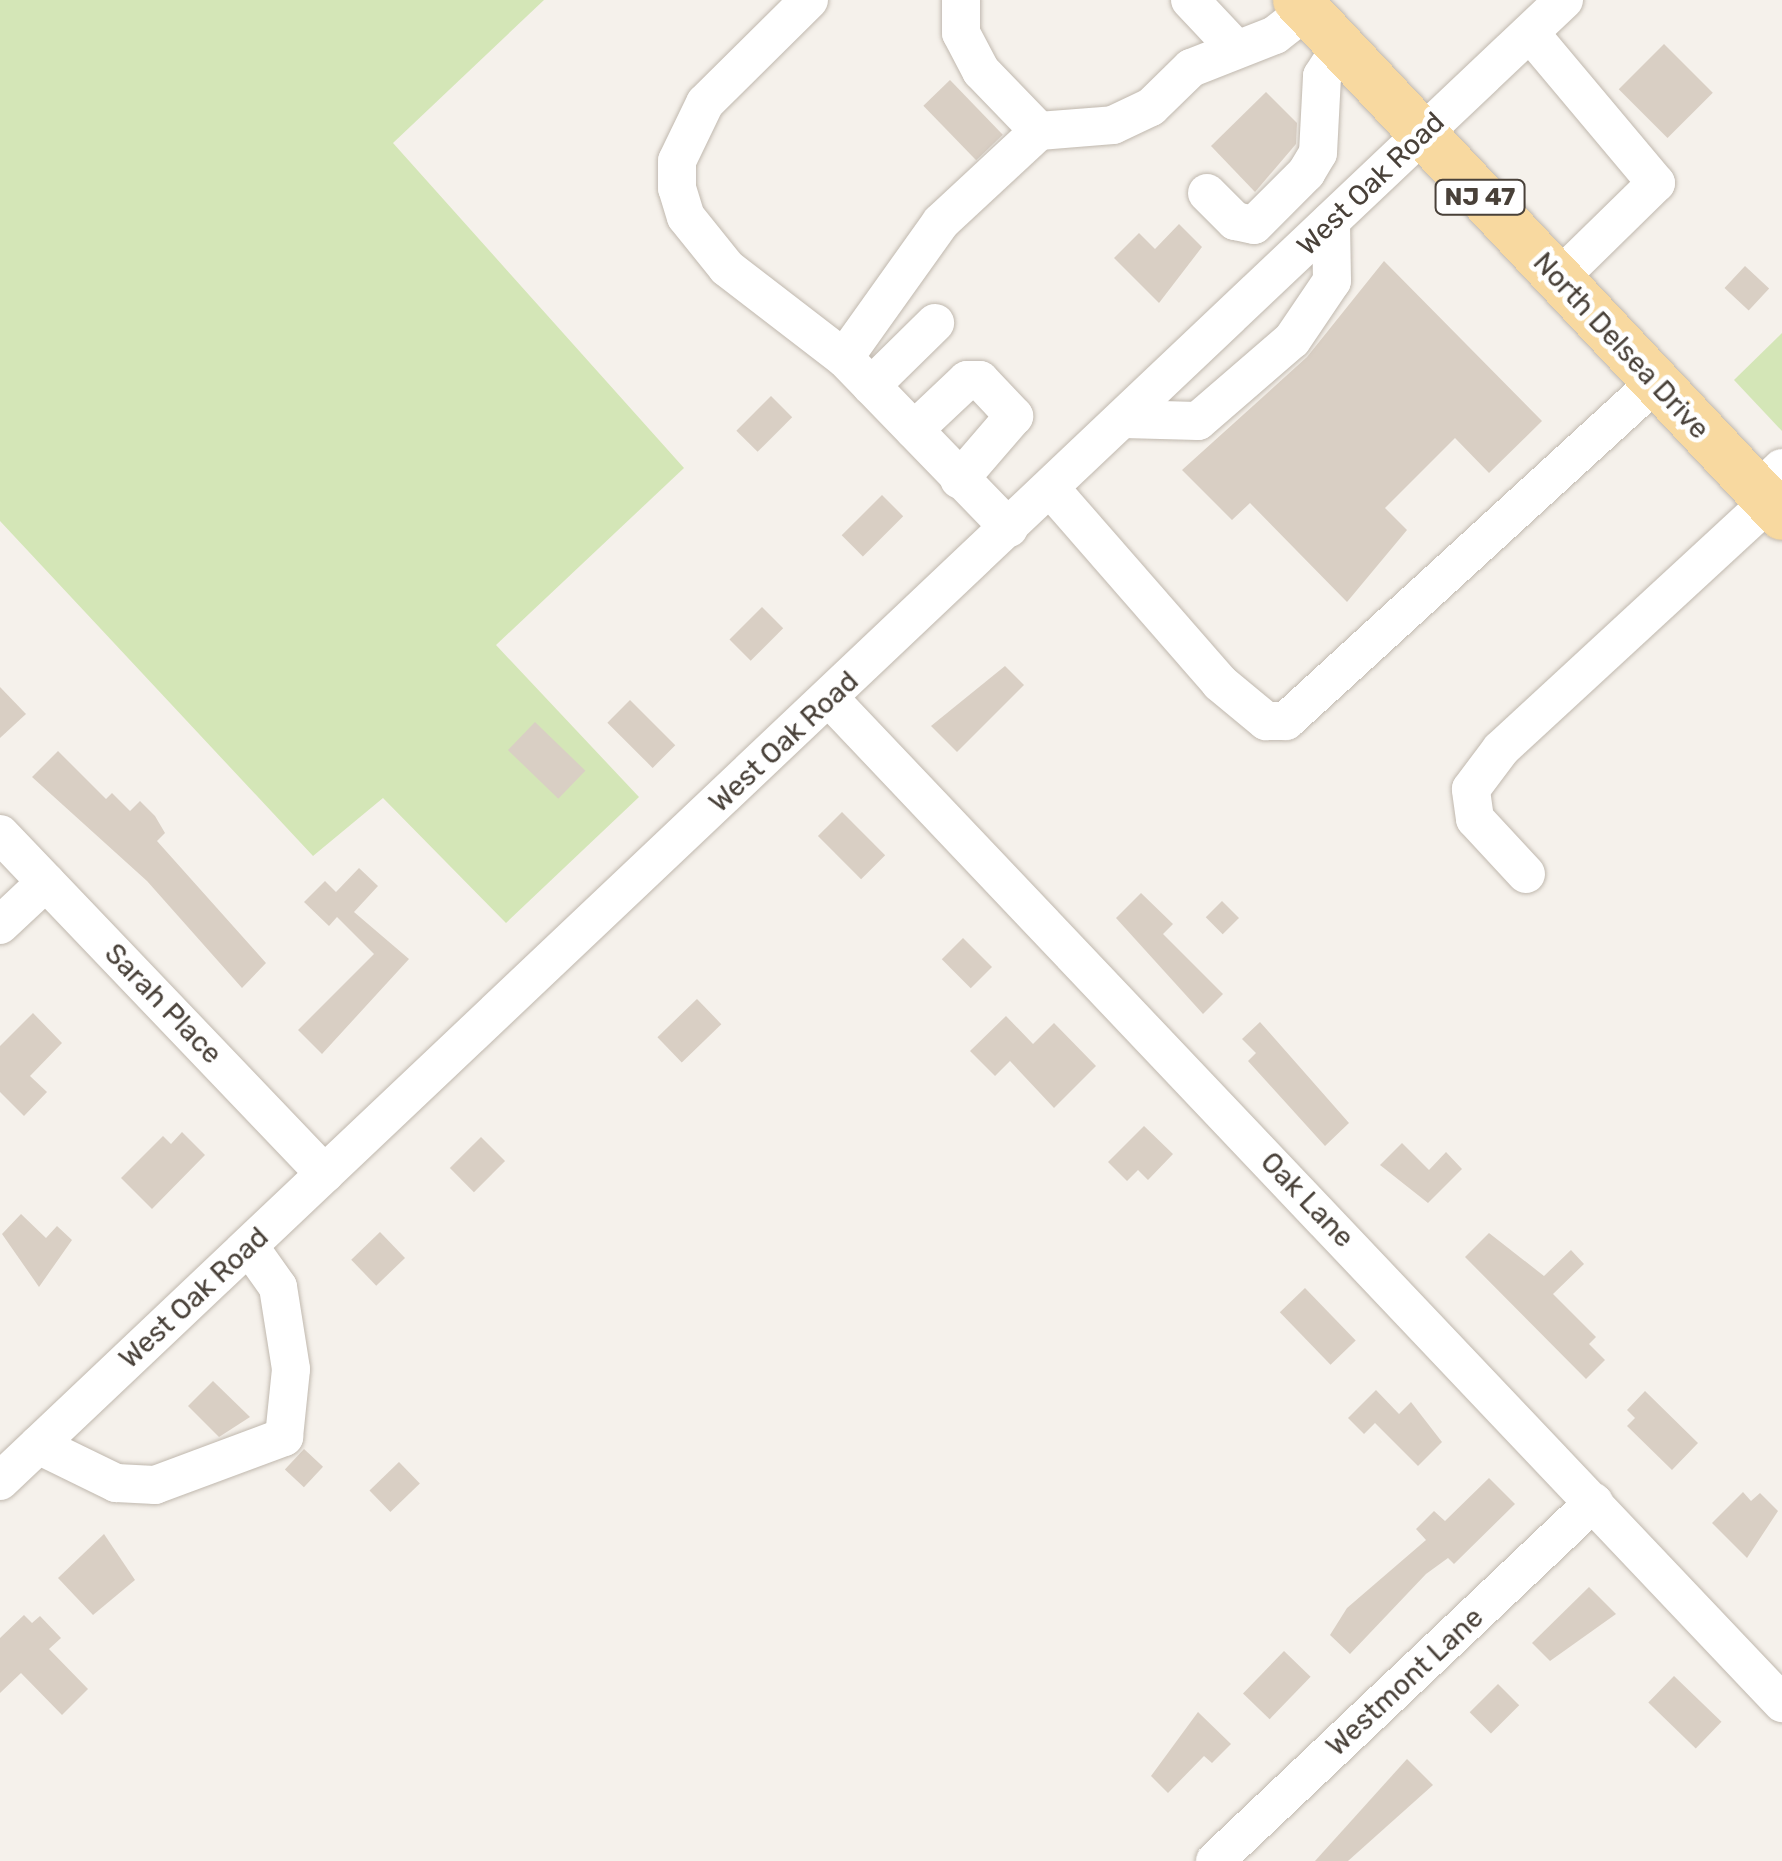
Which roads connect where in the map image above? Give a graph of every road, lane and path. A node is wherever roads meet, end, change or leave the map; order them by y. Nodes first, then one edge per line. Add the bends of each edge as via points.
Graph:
1 (809, 0) edge
2 (961, 0) edge
3 (1190, 0) edge
4 (1564, 0) edge
5 (1302, 5) edge
6 (1530, 33) junction
7 (1235, 48) junction
8 (1340, 48) junction
9 (1038, 131) junction
10 (1422, 135) junction
11 (1208, 193) dead end
12 (1331, 221) junction
13 (1558, 280) junction
14 (935, 324) dead end
15 (844, 358) junction
16 (1655, 382) junction
17 (871, 386) junction
18 (1124, 419) junction
19 (914, 430) junction
20 (959, 480) junction
21 (1051, 489) junction
22 (1773, 494) edge
23 (1009, 528) junction
24 (830, 698) junction
25 (0, 834) edge
26 (1526, 874) dead end
27 (46, 882) junction
28 (0, 925) edge
29 (325, 1174) junction
30 (249, 1246) junction
31 (38, 1445) junction
32 (0, 1481) edge
33 (1594, 1502) junction
34 (1782, 1703) edge
35 (1215, 1861) edge

1 - 15 street via 705,104 682,146 676,188 686,217 727,268
2 - 9 street via 960,33 982,71
3 - 7 street
4 - 6 street, West Oak Road
5 - 7 street via 1275,36
5 - 8 main road, North Delsea Drive / NJ 47
6 - 10 street, West Oak Road
6 - 13 street via 1656,183
7 - 9 street via 1113,126
8 - 10 main road, North Delsea Drive / NJ 47
8 - 11 street via 1322,76 1318,153 1306,173 1254,225 1235,221
9 - 15 street via 941,222
10 - 12 street, West Oak Road
10 - 13 main road, North Delsea Drive / NJ 47
12 - 18 street, West Oak Road
12 - 18 street via 1332,281 1292,340 1198,422
13 - 16 main road, North Delsea Drive / NJ 47
14 - 17 street
15 - 17 street
16 - 21 street via 1286,722 1266,721 1220,683
16 - 22 main road, North Delsea Drive / NJ 47
17 - 19 street
18 - 21 street, West Oak Road
19 - 20 street
19 - 20 street via 967,380 980,380 1002,404 1012,426
20 - 23 street
21 - 23 street, West Oak Road
22 - 26 street via 1501,749 1471,789 1474,819
23 - 24 street, West Oak Road
24 - 29 street, West Oak Road
24 - 33 street, Oak Lane
25 - 27 street, Sarah Place
27 - 28 street
27 - 29 street, Sarah Place
29 - 30 street, West Oak Road
30 - 31 street, West Oak Road
30 - 31 street via 278,1287 291,1369 284,1437 155,1485 116,1483
31 - 32 street, West Oak Road
33 - 34 street, Oak Lane
33 - 35 street, Westmont Lane

